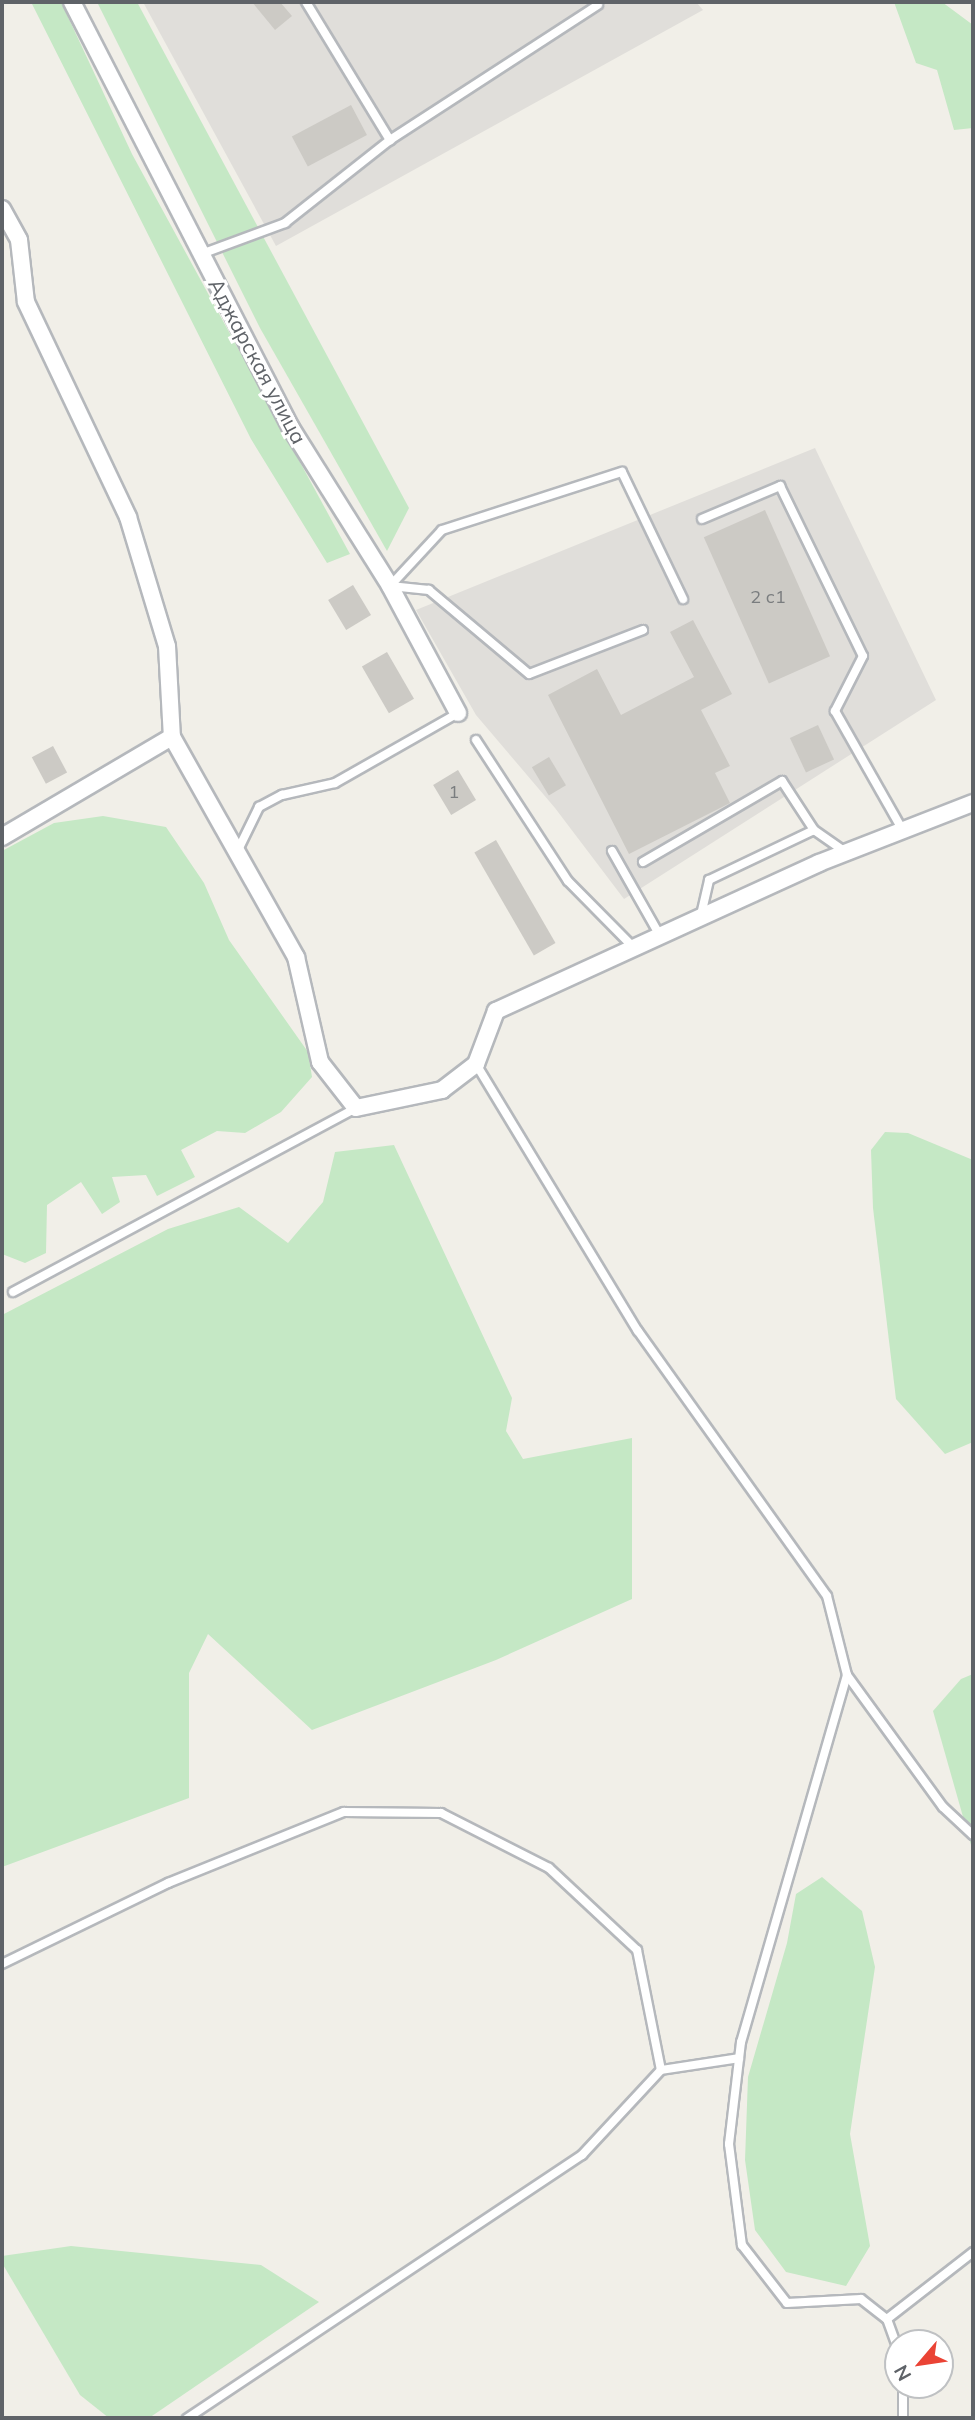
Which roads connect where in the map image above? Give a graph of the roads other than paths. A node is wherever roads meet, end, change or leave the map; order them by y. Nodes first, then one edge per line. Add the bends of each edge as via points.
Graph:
1 (72, 2) edge
2 (306, 2) edge
3 (598, 5) dead end
4 (390, 140) junction
5 (2, 209) edge
6 (201, 254) junction
7 (702, 519) dead end
8 (390, 586) junction
9 (683, 599) dead end
10 (643, 630) dead end
11 (458, 713) joint
12 (172, 737) junction
13 (476, 740) dead end
14 (973, 803) edge
15 (902, 829) junction
16 (814, 830) junction
17 (2, 837) edge
18 (239, 848) junction
19 (612, 852) dead end
20 (845, 852) junction
21 (643, 862) dead end
22 (701, 917) junction
23 (660, 936) junction
24 (634, 947) junction
25 (476, 1064) junction
26 (356, 1108) junction
27 (13, 1292) dead end
28 (847, 1675) junction
29 (973, 1835) edge
30 (2, 1964) edge
31 (739, 2059) junction
32 (661, 2070) junction
33 (973, 2252) edge
34 (887, 2319) junction
35 (891, 2329) edge
36 (903, 2399) edge
37 (187, 2418) edge
38 (903, 2418) edge

1 - 6 street, Аджарская улица
2 - 4 lane
3 - 4 lane
4 - 6 lane via 285,223
5 - 12 street via 19,240 26,302 128,517 167,646
6 - 8 street, Аджарская улица via 291,428
7 - 15 lane via 780,486 863,656 835,710
8 - 9 lane via 442,530 622,472
8 - 10 lane via 429,590 528,674
8 - 11 street, Аджарская улица
11 - 18 lane via 335,783 282,796 259,807
12 - 17 street
12 - 18 street
13 - 24 lane via 568,881
14 - 15 street
15 - 20 street
16 - 20 lane
16 - 21 lane via 782,781
16 - 22 lane via 709,880
18 - 26 street via 296,957 320,1062
19 - 23 lane
20 - 22 street
22 - 23 street
23 - 24 street
24 - 25 street via 496,1011
25 - 26 street via 442,1090
25 - 28 lane via 638,1331 827,1596
26 - 27 lane
28 - 29 lane via 943,1807
28 - 31 lane
30 - 32 lane via 168,1883 344,1812 441,1813 549,1868 637,1950
31 - 32 lane
31 - 34 lane via 729,2144 742,2245 787,2302 861,2299
32 - 37 lane via 582,2155
33 - 34 lane
34 - 35 lane
36 - 38 lane

